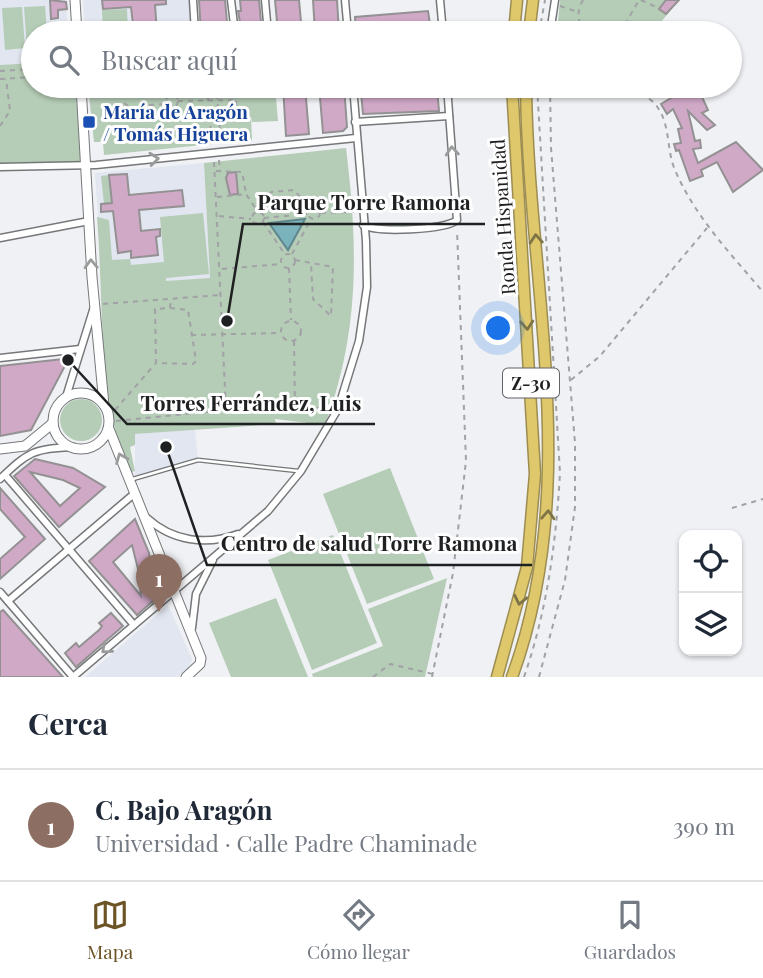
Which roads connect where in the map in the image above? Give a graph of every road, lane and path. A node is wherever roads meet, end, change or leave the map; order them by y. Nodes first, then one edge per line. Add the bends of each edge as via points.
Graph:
1 (75, 0) edge
2 (192, 0) edge
3 (231, 0) edge
4 (265, 0) edge
5 (345, 0) edge
6 (440, 0) edge
7 (517, 0) edge
8 (533, 0) edge
9 (545, 0) edge
10 (583, 0) edge
11 (640, 0) edge
12 (557, 3) edge
13 (656, 7) dead end
14 (579, 12) junction
15 (76, 21) edge
16 (194, 21) edge
17 (233, 21) edge
18 (267, 21) edge
19 (347, 21) edge
20 (442, 21) edge
21 (515, 21) edge
22 (530, 21) edge
23 (541, 21) edge
24 (553, 21) edge
25 (580, 21) edge
26 (628, 21) edge
27 (21, 70) edge
28 (0, 71) edge
29 (21, 78) edge
30 (0, 79) edge
31 (6, 79) junction
32 (82, 98) edge
33 (166, 98) edge
34 (175, 98) edge
35 (208, 98) edge
36 (218, 98) edge
37 (354, 98) edge
38 (447, 98) edge
39 (513, 98) edge
40 (527, 98) edge
41 (550, 98) edge
42 (645, 98) edge
43 (236, 100) joint
44 (178, 101) junction
45 (218, 101) junction
46 (208, 102) junction
47 (124, 103) dead end
48 (166, 104) junction
49 (149, 105) dead end
50 (145, 107) dead end
51 (237, 112) dead end
52 (446, 116) junction
53 (359, 122) junction
54 (0, 126) edge
55 (211, 131) junction
56 (356, 138) junction
57 (212, 143) dead end
58 (219, 160) dead end
59 (214, 162) dead end
60 (86, 166) junction
61 (0, 167) edge
62 (215, 171) junction
63 (221, 171) junction
64 (246, 194) junction
65 (217, 197) junction
66 (310, 208) junction
67 (259, 212) junction
68 (354, 212) dead end
69 (320, 213) junction
70 (307, 214) junction
71 (219, 216) junction
72 (252, 219) junction
73 (311, 219) junction
74 (264, 220) junction
75 (457, 220) junction
76 (89, 221) junction
77 (363, 225) junction
78 (708, 227) junction
79 (377, 230) junction
80 (0, 238) edge
81 (366, 241) junction
82 (285, 255) junction
83 (292, 255) junction
84 (295, 260) junction
85 (281, 264) junction
86 (311, 264) junction
87 (289, 268) junction
88 (221, 269) junction
89 (763, 292) edge
90 (221, 295) junction
91 (171, 299) junction
92 (98, 305) junction
93 (170, 308) junction
94 (291, 321) junction
95 (223, 332) junction
96 (281, 333) junction
97 (190, 335) junction
98 (294, 341) junction
99 (80, 349) junction
100 (0, 358) edge
101 (156, 363) junction
102 (570, 380) junction
103 (66, 397) junction
104 (104, 405) junction
105 (295, 407) junction
106 (333, 408) dead end
107 (115, 410) dead end
108 (226, 410) junction
109 (116, 421) dead end
110 (53, 423) junction
111 (109, 429) junction
112 (74, 447) junction
113 (0, 449) edge
114 (302, 471) junction
115 (2, 477) edge
116 (130, 480) junction
117 (135, 493) junction
118 (763, 499) edge
119 (732, 508) dead end
120 (144, 516) junction
121 (248, 528) junction
122 (68, 549) junction
123 (216, 555) junction
124 (175, 590) junction
125 (0, 592) edge
126 (8, 601) junction
127 (134, 625) junction
128 (191, 630) junction
129 (433, 675) edge
130 (73, 677) edge
131 (186, 677) edge
132 (373, 677) edge
133 (497, 677) edge
134 (512, 677) edge
135 (539, 677) edge

1 - 15 street
2 - 16 street
3 - 17 street
4 - 18 street
5 - 19 street
6 - 20 street
7 - 21 highway
8 - 22 highway
9 - 23 path
10 - 14 path
11 - 13 path
11 - 26 path
12 - 14 path
12 - 24 street
14 - 25 path
27 - 28 path
29 - 31 path
30 - 31 path
31 - 54 path via 10,111
32 - 60 street
33 - 48 path
34 - 44 path
35 - 46 path
36 - 45 path
37 - 53 street
38 - 52 street
39 -> 133 highway, Ronda Hispanidad / Z-30 via 535,474 527,567
134 -> 40 highway, Ronda Hispanidad / Z-30 via 542,568 550,473
41 - 102 path
42 - 78 path via 654,103 663,118 674,168
43 - 45 path
43 - 51 path
44 - 46 path
44 - 48 path via 173,107
45 - 46 path
45 - 55 path via 220,131
46 - 55 path
47 - 50 path via 131,108
48 - 49 path
52 - 53 street
75 -> 52 street
53 - 56 street
55 - 57 path
60 -> 56 street
56 - 77 street
58 - 63 path
59 - 62 path
60 - 61 street
60 - 76 street
62 - 63 path
62 - 65 path
63 - 64 path via 242,172
64 - 65 path
64 - 67 path
65 - 71 path
66 - 67 path via 295,190 271,192
66 - 69 path via 316,207
66 - 70 path
67 - 72 path
67 - 74 path
68 - 69 path
69 - 73 path
70 - 73 path
70 - 74 path
71 - 72 path
71 - 88 path
72 - 74 path via 255,223
73 - 83 path
74 - 82 path
75 - 79 street via 446,226
75 - 129 path via 466,461 453,573
76 - 80 street
92 -> 76 street
77 - 79 street
77 - 81 street
78 - 89 path
78 - 102 path via 600,356
79 - 81 street
81 - 114 street via 364,314 353,367 335,416
82 - 83 path
82 - 85 path
83 - 84 path
84 - 86 path
84 - 87 path
85 - 87 path
85 - 88 path
86 - 86 path via 313,299 331,316 333,267
87 - 94 path
88 - 90 path
90 - 91 path
90 - 95 path
91 - 92 path
91 - 93 path
92 - 99 street
92 - 104 street
93 - 97 path via 188,310
93 - 101 path via 155,309
94 - 96 path via 283,325
94 - 98 path via 302,330
95 - 96 path
95 - 97 path
95 - 108 path
96 - 98 path via 285,340
97 - 101 path via 193,365
98 - 105 path
99 - 100 street
99 - 103 street
101 - 107 path
102 - 135 path via 576,443 575,507 565,580
103 - 104 street via 91,394
103 - 110 street via 56,408
104 - 111 street
105 - 106 path
105 - 108 path
108 - 109 path
110 - 112 street via 60,438
110 - 113 street via 25,446
111 - 112 street via 97,444
116 -> 111 street
112 - 115 street via 34,450
114 - 116 lane via 198,460
114 - 121 street
115 - 122 street
116 - 117 street
117 - 120 street
117 - 122 street
118 - 119 path
120 - 121 street via 162,530 195,541 228,537
120 - 124 street
121 - 123 street
122 - 126 street
122 - 127 street
123 - 124 street
123 - 128 street via 196,594
124 - 127 street
124 - 128 street
125 - 126 street
126 - 130 street
127 -> 130 street
128 - 131 street via 200,664
129 - 132 path via 390,664

